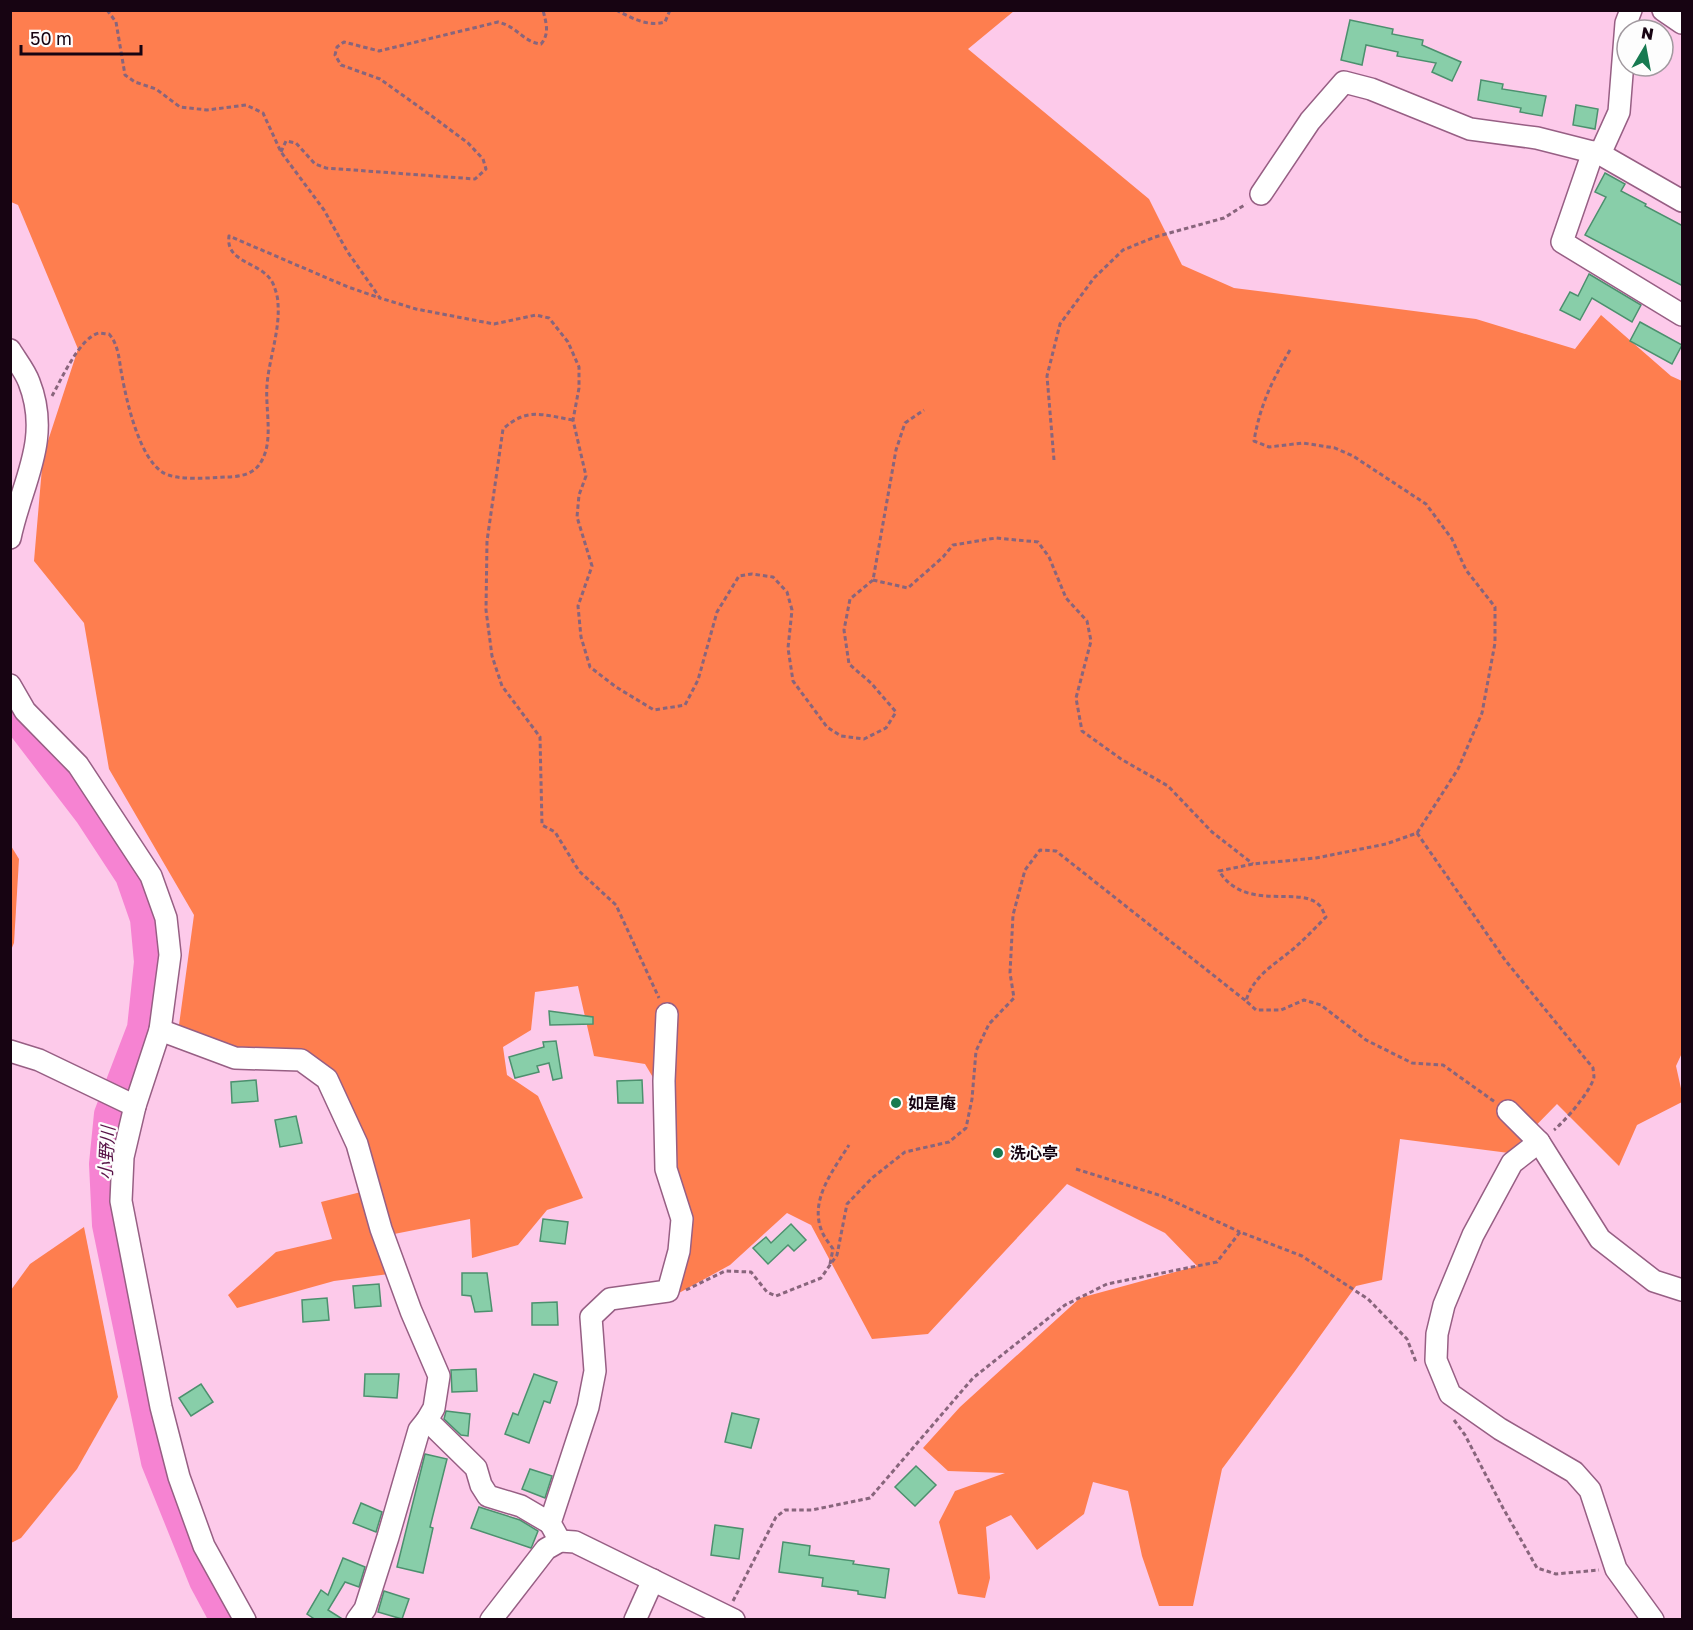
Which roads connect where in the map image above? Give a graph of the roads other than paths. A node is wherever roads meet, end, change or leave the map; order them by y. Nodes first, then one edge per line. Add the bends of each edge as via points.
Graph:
1 (1632, 10) edge
2 (1663, 10) edge
3 (1683, 23) edge
4 (1597, 153) junction
5 (1261, 194) road end
6 (1683, 201) edge
7 (1683, 315) edge
8 (10, 350) edge
9 (10, 538) edge
10 (10, 685) edge
11 (666, 1014) road end
12 (160, 1030) junction
13 (10, 1051) edge
14 (135, 1106) junction
15 (1508, 1111) road end
16 (1539, 1142) junction
17 (1683, 1290) edge
18 (427, 1420) junction
19 (555, 1532) junction
20 (653, 1581) junction
21 (730, 1617) edge
22 (244, 1620) edge
23 (357, 1620) edge
24 (490, 1620) edge
25 (635, 1620) edge
26 (1653, 1620) edge

1 - 4 street via 1626,23 1619,112
2 - 3 street
4 - 5 street via 1537,138 1470,129 1344,82 1310,121
4 - 6 street
4 - 7 street via 1562,243
8 - 9 street via 29,381 37,417 34,459
10 - 12 street via 25,711 78,765 151,876 166,918 170,955
11 - 19 street via 666,1169 682,1219 679,1251 668,1291 610,1299 591,1317 595,1371
12 - 14 street
12 - 18 street via 235,1058 301,1060 327,1079 357,1144 381,1229 439,1376 434,1407
13 - 14 street via 39,1060
14 - 22 street via 123,1157 121,1201 161,1407 179,1477 204,1546
15 - 16 street
16 - 17 street via 1600,1239 1654,1281
16 - 26 street via 1512,1163 1473,1235 1444,1305 1436,1359 1450,1394 1500,1429 1574,1472 1590,1490 1616,1569
18 - 19 street via 476,1468 488,1496 521,1506
18 - 23 street via 418,1430 381,1557
19 - 20 street
19 - 24 street
20 - 21 street
20 - 25 street

